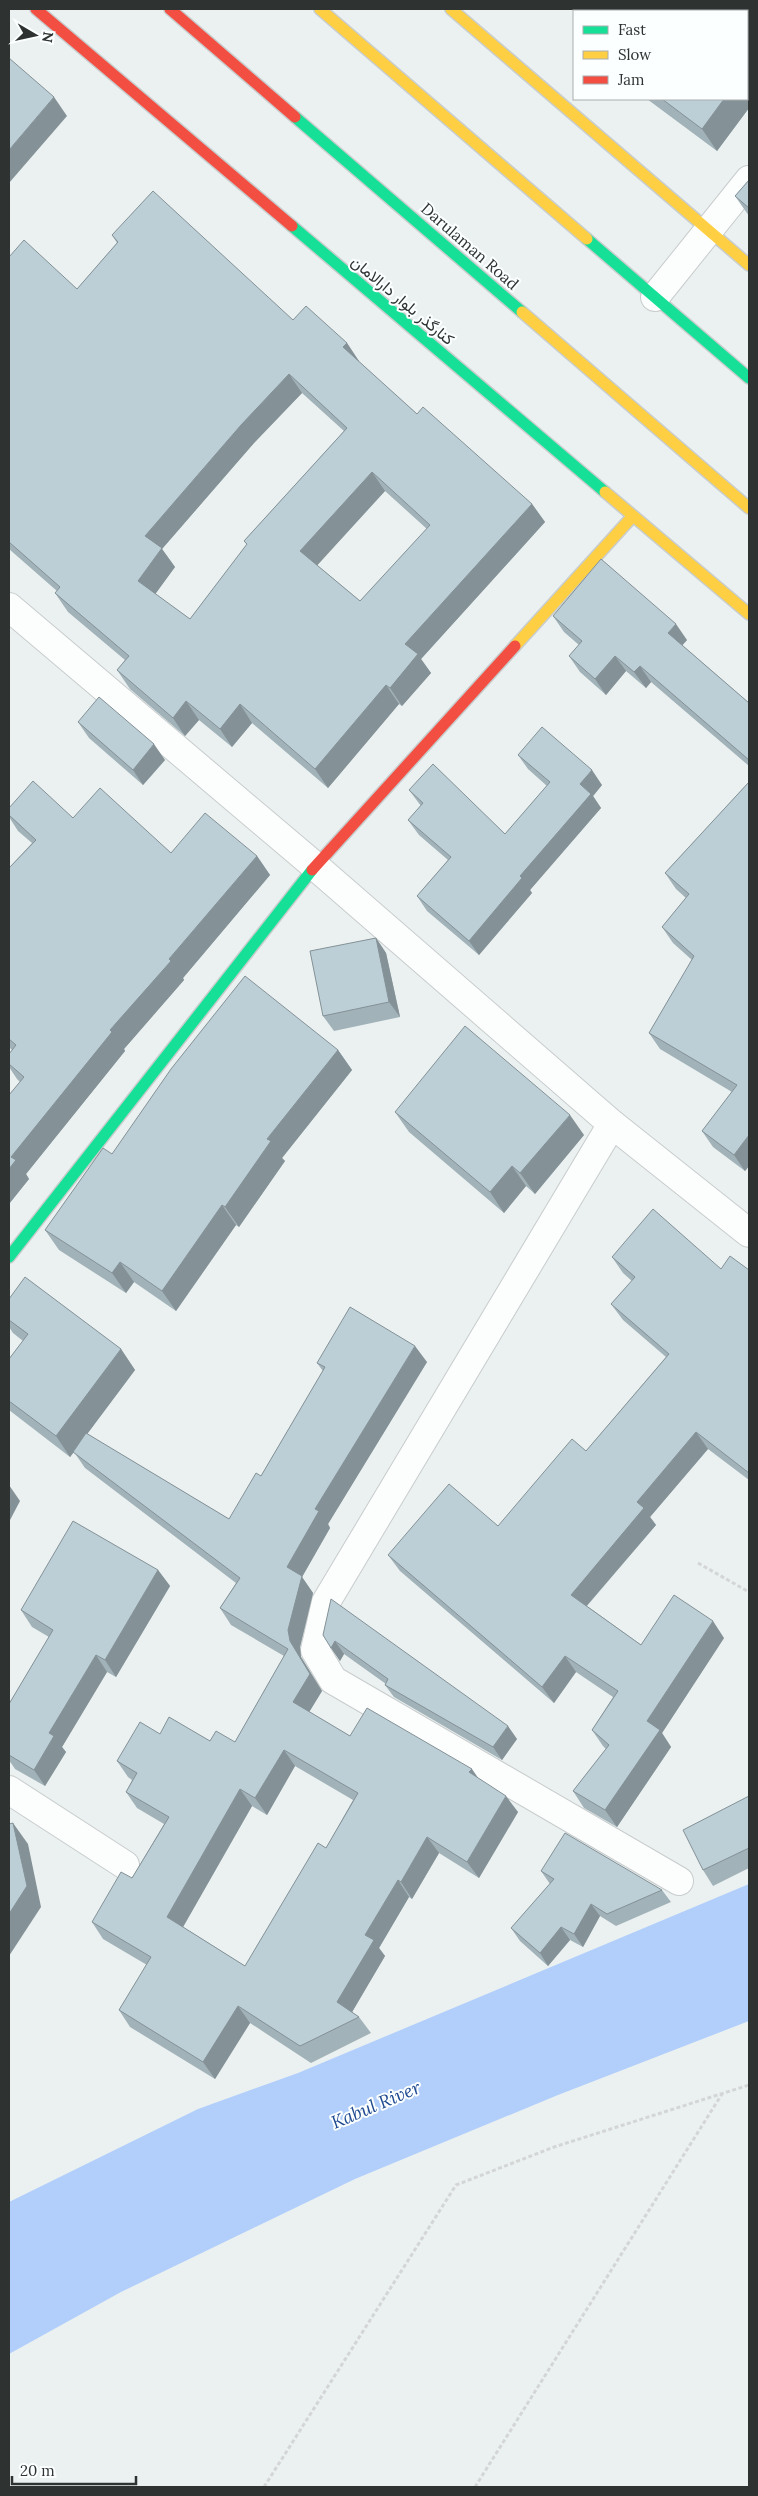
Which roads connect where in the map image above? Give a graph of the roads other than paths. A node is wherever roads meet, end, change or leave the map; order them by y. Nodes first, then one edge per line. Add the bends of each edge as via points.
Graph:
1 (36, 9) edge
2 (170, 9) edge
3 (320, 9) edge
4 (451, 9) edge
5 (749, 180) edge
6 (708, 230) junction
7 (749, 265) edge
8 (655, 297) junction
9 (749, 378) edge
10 (749, 508) edge
11 (632, 517) junction
12 (9, 607) edge
13 (749, 614) edge
14 (315, 866) junction
15 (612, 1124) junction
16 (749, 1233) edge
17 (9, 1257) edge
18 (9, 1790) edge
19 (125, 1865) dead end
20 (679, 1881) dead end

1 - 11 street, کنارگذر بلوار دارالامان
2 - 10 street, Darulaman Road
3 - 8 street
4 - 6 street
5 - 6 street
6 - 7 street
6 - 8 street
8 - 9 street
11 - 13 street, کنارگذر بلوار دارالامان
11 - 14 street
12 - 14 street
14 - 15 street
14 - 17 street
15 - 16 street
15 - 20 street via 326,1602 315,1650 333,1680
18 - 19 street

